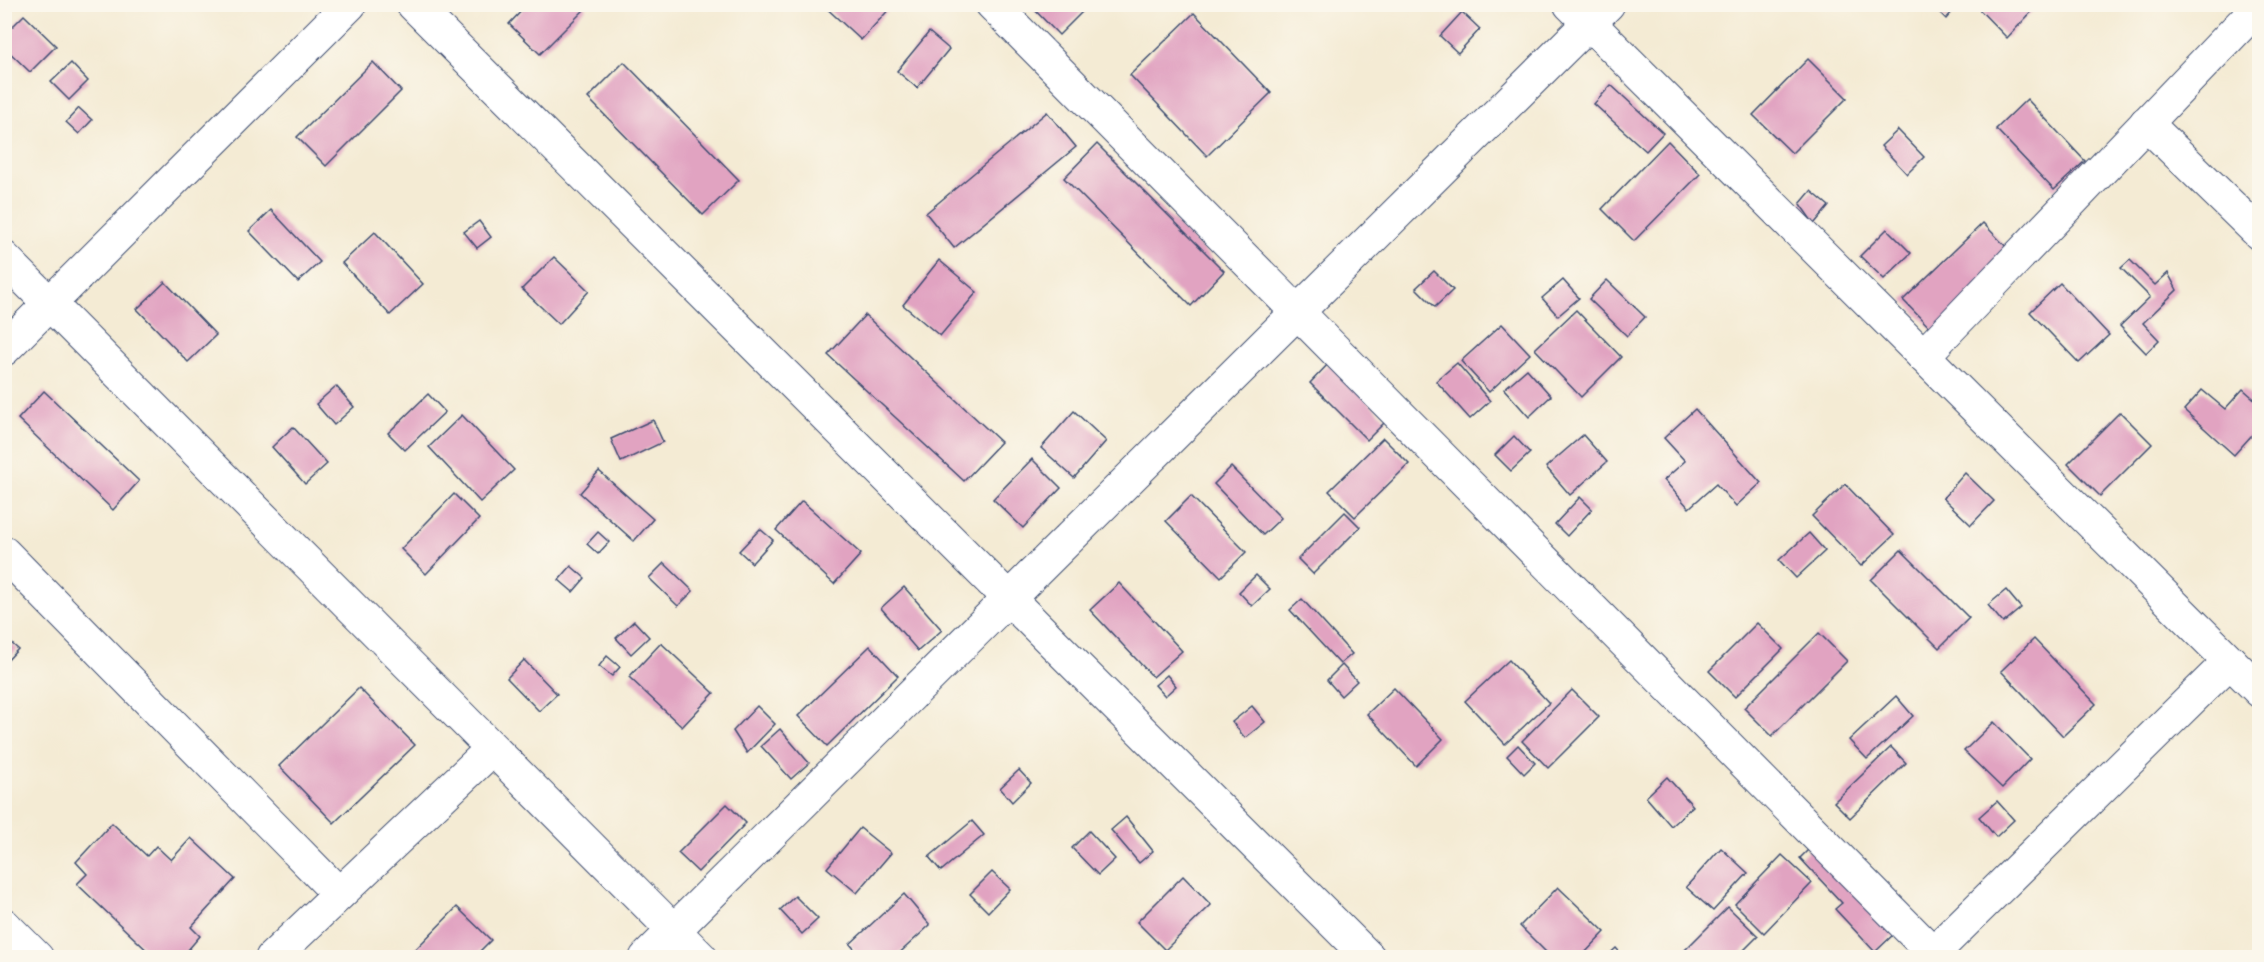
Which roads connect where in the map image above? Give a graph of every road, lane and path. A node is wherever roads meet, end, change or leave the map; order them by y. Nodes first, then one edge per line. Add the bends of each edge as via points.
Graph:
1 (350, 4) edge
2 (413, 4) edge
3 (992, 4) edge
4 (2259, 4) edge
5 (1589, 11) edge
6 (2146, 123) junction
7 (2259, 234) edge
8 (4, 258) edge
9 (50, 304) junction
10 (1297, 312) junction
11 (4, 349) edge
12 (1923, 356) junction
13 (4, 553) edge
14 (1009, 598) junction
15 (2230, 661) junction
16 (2259, 691) edge
17 (492, 749) junction
18 (339, 894) junction
19 (4, 925) edge
20 (674, 930) junction
21 (1931, 955) edge
22 (37, 957) edge
23 (272, 957) edge
24 (646, 957) edge
25 (701, 957) edge
26 (1369, 957) edge

1 - 9 street
2 - 14 street
3 - 10 street
4 - 6 street
5 - 10 street
5 - 12 street
6 - 7 street
6 - 12 street
8 - 9 street
9 - 11 street
9 - 17 street
10 - 14 street
10 - 21 street
12 - 15 street
13 - 18 street
14 - 20 street
14 - 26 street
15 - 16 street
15 - 21 street
17 - 18 street
17 - 20 street
18 - 23 street
19 - 22 street
20 - 24 street
20 - 25 street

